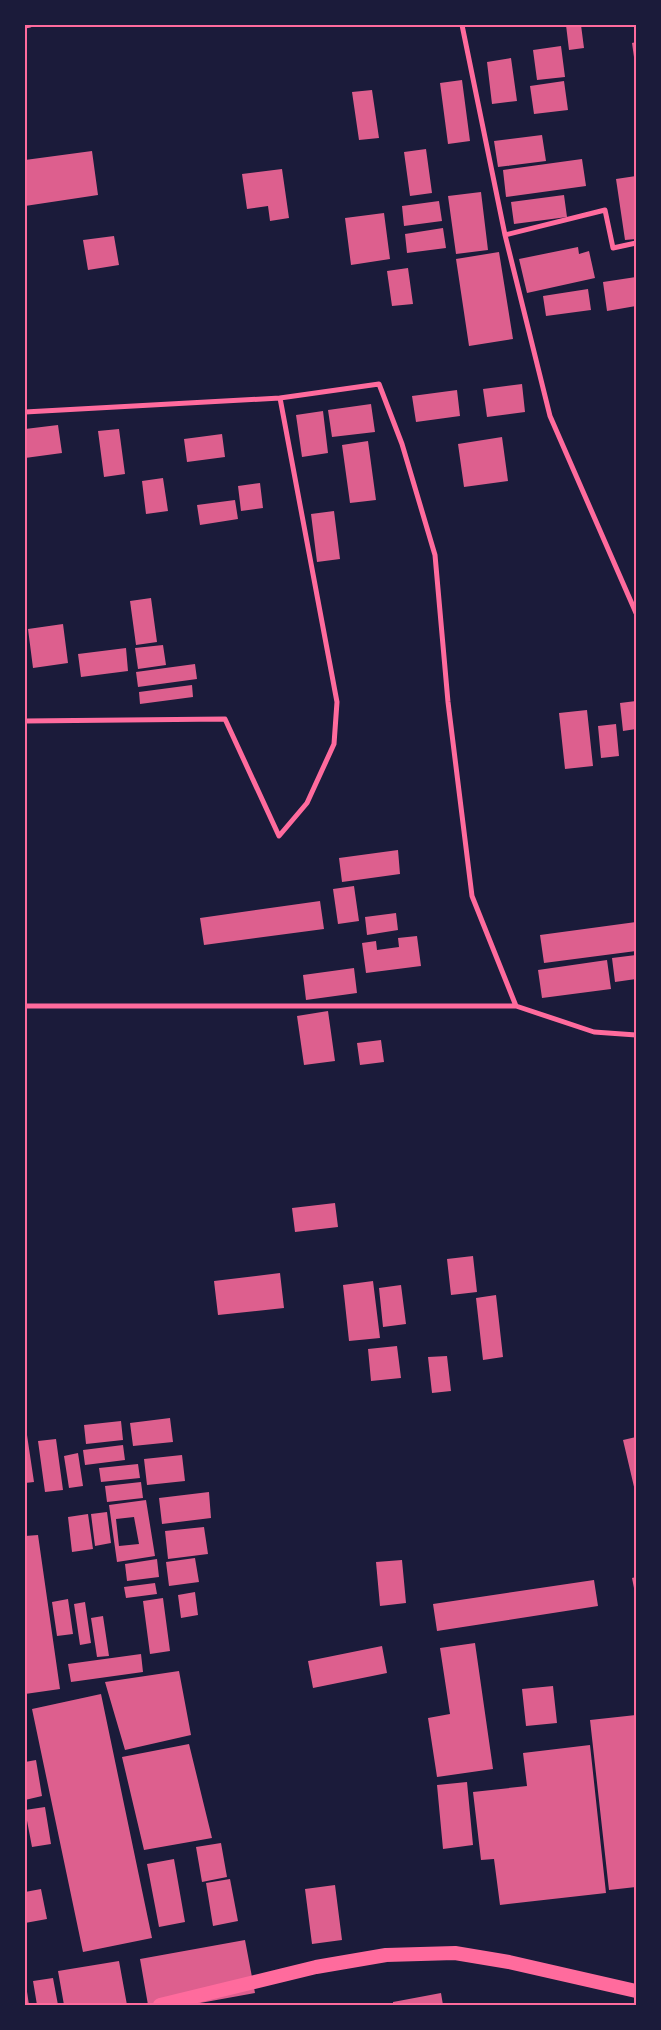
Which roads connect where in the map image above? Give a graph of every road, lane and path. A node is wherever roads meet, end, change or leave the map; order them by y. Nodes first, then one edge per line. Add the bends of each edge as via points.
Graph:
1 (30, 25) edge
2 (462, 25) edge
3 (25, 26) edge
4 (505, 235) junction
5 (636, 243) edge
6 (280, 398) junction
7 (25, 412) edge
8 (636, 613) edge
9 (25, 721) edge
10 (25, 1006) edge
11 (516, 1006) junction
12 (636, 1035) edge
13 (636, 1991) edge
14 (160, 2005) edge

1 - 3 street
2 - 4 street
4 - 5 street via 605,210 613,248
4 - 8 street via 550,416
6 - 7 street
6 - 9 street via 337,702 334,744 307,803 279,836 225,719
6 - 11 street via 379,384 399,435 435,555 448,702 472,896
10 - 11 street
11 - 12 street via 594,1032
13 - 14 highway via 455,1953 396,1955 316,1967

